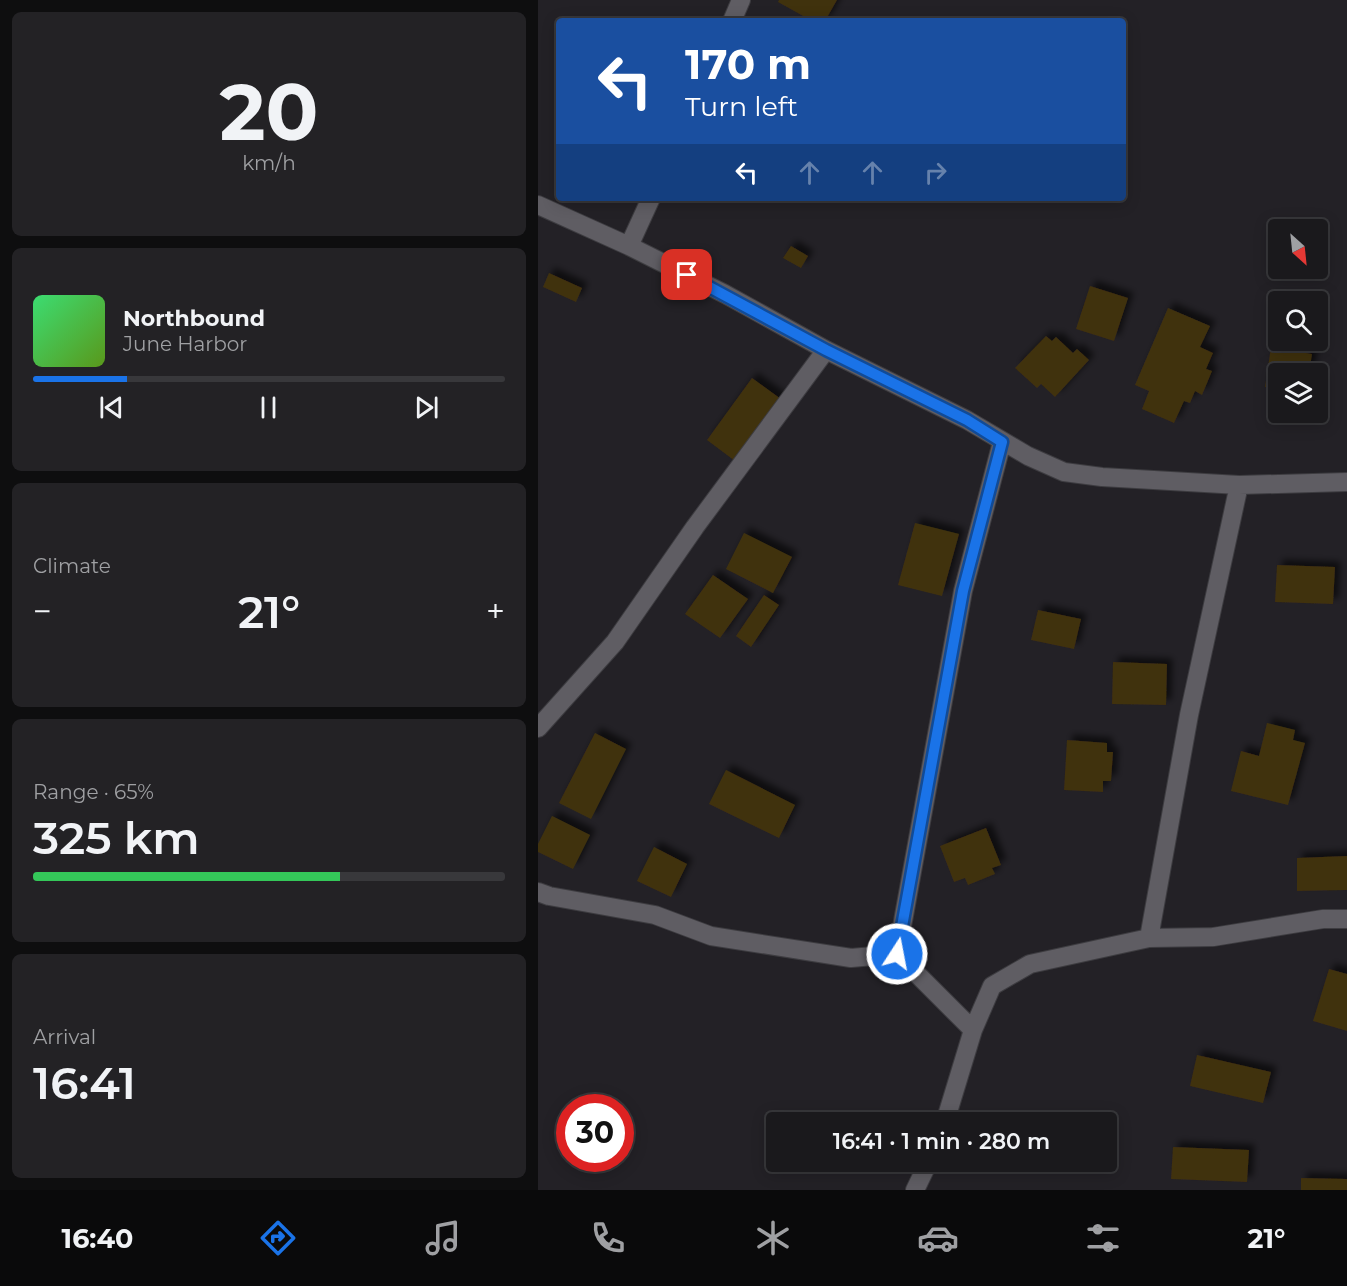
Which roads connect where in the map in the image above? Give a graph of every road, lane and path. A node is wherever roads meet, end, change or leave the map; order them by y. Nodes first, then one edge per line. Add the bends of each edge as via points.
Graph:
1 (741, 0) edge
2 (733, 18) edge
3 (650, 201) edge
4 (538, 205) edge
5 (629, 246) junction
6 (826, 350) junction
7 (1002, 442) junction
8 (1346, 482) edge
9 (1239, 484) junction
10 (538, 728) edge
11 (538, 892) edge
12 (1346, 919) edge
13 (1149, 938) junction
14 (897, 954) junction
15 (973, 1030) junction
16 (948, 1112) edge
17 (924, 1172) edge
18 (915, 1190) edge
19 (923, 1190) edge

1 - 2 street
3 - 5 street
4 - 5 street
5 - 6 street
6 - 7 street via 967,420
6 - 10 street via 615,642
7 - 9 street via 1064,472
7 - 14 street via 963,591
8 - 9 street
9 - 13 street via 1189,715
11 - 14 street via 655,915 711,936 851,958
12 - 13 street via 1323,919 1213,937
13 - 15 street via 1030,964 992,986
14 - 15 street
15 - 16 street
17 - 18 street
18 - 19 street

